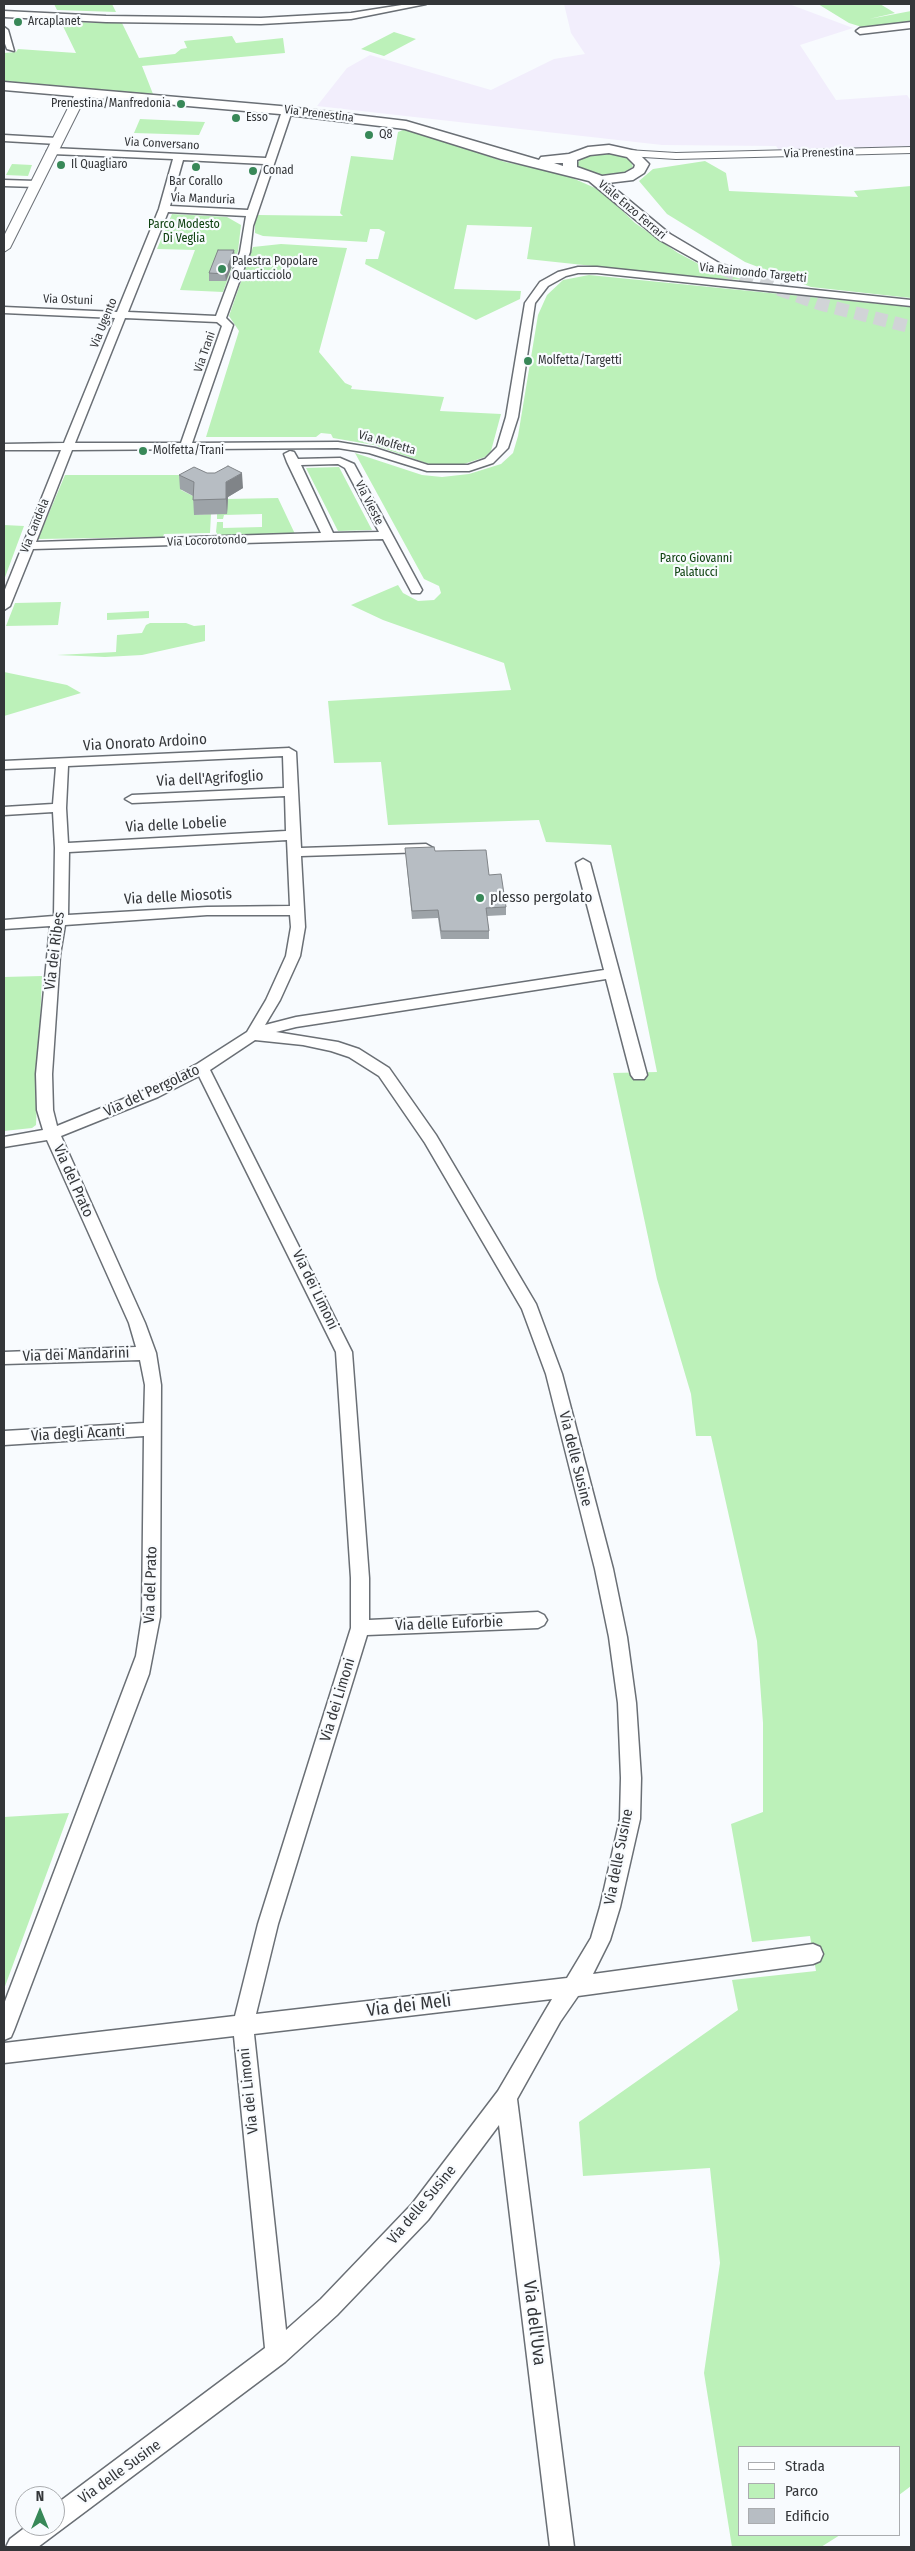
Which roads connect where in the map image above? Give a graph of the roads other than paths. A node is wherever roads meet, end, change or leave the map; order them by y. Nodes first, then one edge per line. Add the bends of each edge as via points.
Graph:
1 (405, 4) edge
2 (422, 4) edge
3 (4, 13) edge
4 (261, 19) junction
5 (911, 25) edge
6 (4, 30) edge
7 (860, 31) dead end
8 (11, 49) dead end
9 (4, 86) edge
10 (81, 94) junction
11 (287, 111) junction
12 (4, 138) edge
13 (55, 146) junction
14 (911, 150) edge
15 (627, 152) junction
16 (727, 155) junction
17 (178, 157) junction
18 (510, 158) junction
19 (571, 158) junction
20 (270, 161) junction
21 (641, 168) junction
22 (574, 172) junction
23 (628, 177) junction
24 (595, 179) junction
25 (4, 183) edge
26 (36, 184) junction
27 (164, 209) junction
28 (252, 213) junction
29 (4, 248) edge
30 (592, 270) joint
31 (911, 303) edge
32 (4, 310) edge
33 (121, 314) junction
34 (220, 320) junction
35 (186, 445) junction
36 (286, 445) junction
37 (67, 446) junction
38 (4, 447) edge
39 (293, 462) junction
40 (386, 535) junction
41 (329, 537) junction
42 (27, 546) junction
43 (416, 590) dead end
44 (4, 606) edge
45 (289, 752) joint
46 (4, 766) edge
47 (62, 767) dead end
48 (291, 792) junction
49 (132, 799) dead end
50 (59, 808) junction
51 (4, 810) edge
52 (293, 835) junction
53 (62, 848) junction
54 (427, 848) edge
55 (294, 852) junction
56 (582, 863) dead end
57 (297, 910) junction
58 (61, 920) junction
59 (4, 924) edge
60 (610, 974) junction
61 (252, 1035) junction
62 (202, 1068) junction
63 (639, 1076) dead end
64 (52, 1134) junction
65 (4, 1142) edge
66 (148, 1353) junction
67 (4, 1358) edge
68 (151, 1429) junction
69 (4, 1438) edge
70 (538, 1620) dead end
71 (360, 1628) junction
72 (813, 1954) dead end
73 (572, 1987) junction
74 (243, 2026) junction
75 (4, 2030) edge
76 (4, 2053) edge
77 (506, 2098) junction
78 (277, 2354) junction
79 (65, 2513) edge
80 (33, 2536) edge
81 (18, 2547) edge
82 (562, 2547) edge

1 - 4 street via 339,14
2 - 4 street via 350,16
3 - 4 street
5 - 7 street
6 - 8 street
9 - 10 main road, Via Prenestina
10 - 11 main road, Via Prenestina
10 - 13 street
11 - 18 main road, Via Prenestina via 410,126
11 - 20 street, Via Manduria
12 - 13 street, Via Conversano
13 - 17 street, Via Conversano
13 - 26 street
14 - 16 street, Via Prenestina
15 - 16 street, Via Prenestina via 668,156
15 - 19 main road, Via Prenestina via 600,149
15 - 21 main road via 640,161
16 - 21 street, Via Prenestina via 673,160
17 - 20 street, Via Conversano
17 - 27 street, Via Ugento
18 - 19 main road, Via Prenestina via 550,161
18 - 22 main road, Via Prenestina
19 - 22 main road via 569,164
20 - 28 street, Via Manduria
21 - 23 main road
22 - 24 main road, Via Prenestina
23 - 24 main road
23 - 24 main road, Viale Enzo Ferrari via 626,185 630,194 653,217 727,267 665,237
25 - 26 street
26 - 29 street
27 - 28 street, Via Manduria
27 - 33 street, Via Ugento
28 - 34 street, Via Trani via 245,252
30 - 31 street, Via Raimondo Targetti
30 - 36 street, Via Molfetta via 569,272 552,278 532,300 512,417 502,448 489,461 469,468 443,470 351,446
32 - 33 street, Via Ostuni
33 - 34 street, Via Ostuni
33 - 37 street, Via Ugento
34 - 35 street, Via Trani via 228,325
35 - 36 street, Via Molfetta
35 - 37 street, Via Molfetta
36 - 39 street
37 - 38 street, Via Molfetta
37 - 42 street, Via Candela
39 - 40 street, Via Vieste via 348,464
39 - 41 street
40 - 41 street, Via Locorotondo
40 - 43 street, Via Vieste
41 - 42 street, Via Locorotondo
42 - 44 street, Via Candela
45 - 46 street, Via Onorato Ardoino
45 - 48 street, Via del Pergolato
47 - 50 street, Via dei Ribes
48 - 49 street, Via dell'Agrifoglio
48 - 52 street, Via del Pergolato
50 - 51 street
50 - 53 street, Via dei Ribes
52 - 53 street, Via delle Lobelie
52 - 55 street, Via del Pergolato
53 - 58 street, Via dei Ribes
54 - 55 street
55 - 57 street, Via del Pergolato
56 - 60 street
57 - 58 street, Via delle Miosotis
57 - 61 street, Via del Pergolato via 297,942 293,956
58 - 59 street, Via delle Miosotis
58 - 64 street, Via dei Ribes via 56,928 54,946 44,1074 45,1110
60 - 61 street via 296,1022
60 - 63 street
61 - 62 street, Via del Pergolato
61 - 73 street, Via delle Susine via 333,1046 366,1060 389,1077 431,1139 514,1278 546,1350 618,1637 626,1689 631,1778 630,1819 610,1907 600,1940
62 - 64 street, Via del Pergolato
62 - 71 street, Via dei Limoni via 344,1352 360,1578
64 - 65 street, Via del Pergolato
64 - 66 street, Via del Prato
66 - 67 street, Via dei Mandarini
66 - 68 street, Via del Prato via 153,1385
68 - 69 street, Via degli Acanti
68 - 75 street, Via del Prato via 152,1588 145,1656
70 - 71 street, Via delle Euforbie
71 - 74 street, Via dei Limoni via 268,1924
72 - 73 street, Via dei Meli
73 - 74 street, Via dei Meli
73 - 77 street, Via delle Susine
74 - 76 street, Via dei Meli
74 - 78 street, Via dei Limoni
77 - 78 street, Via delle Susine via 420,2212 354,2282
77 - 82 street, Via dell'Uva
78 - 79 street, Via delle Susine
80 - 81 street

